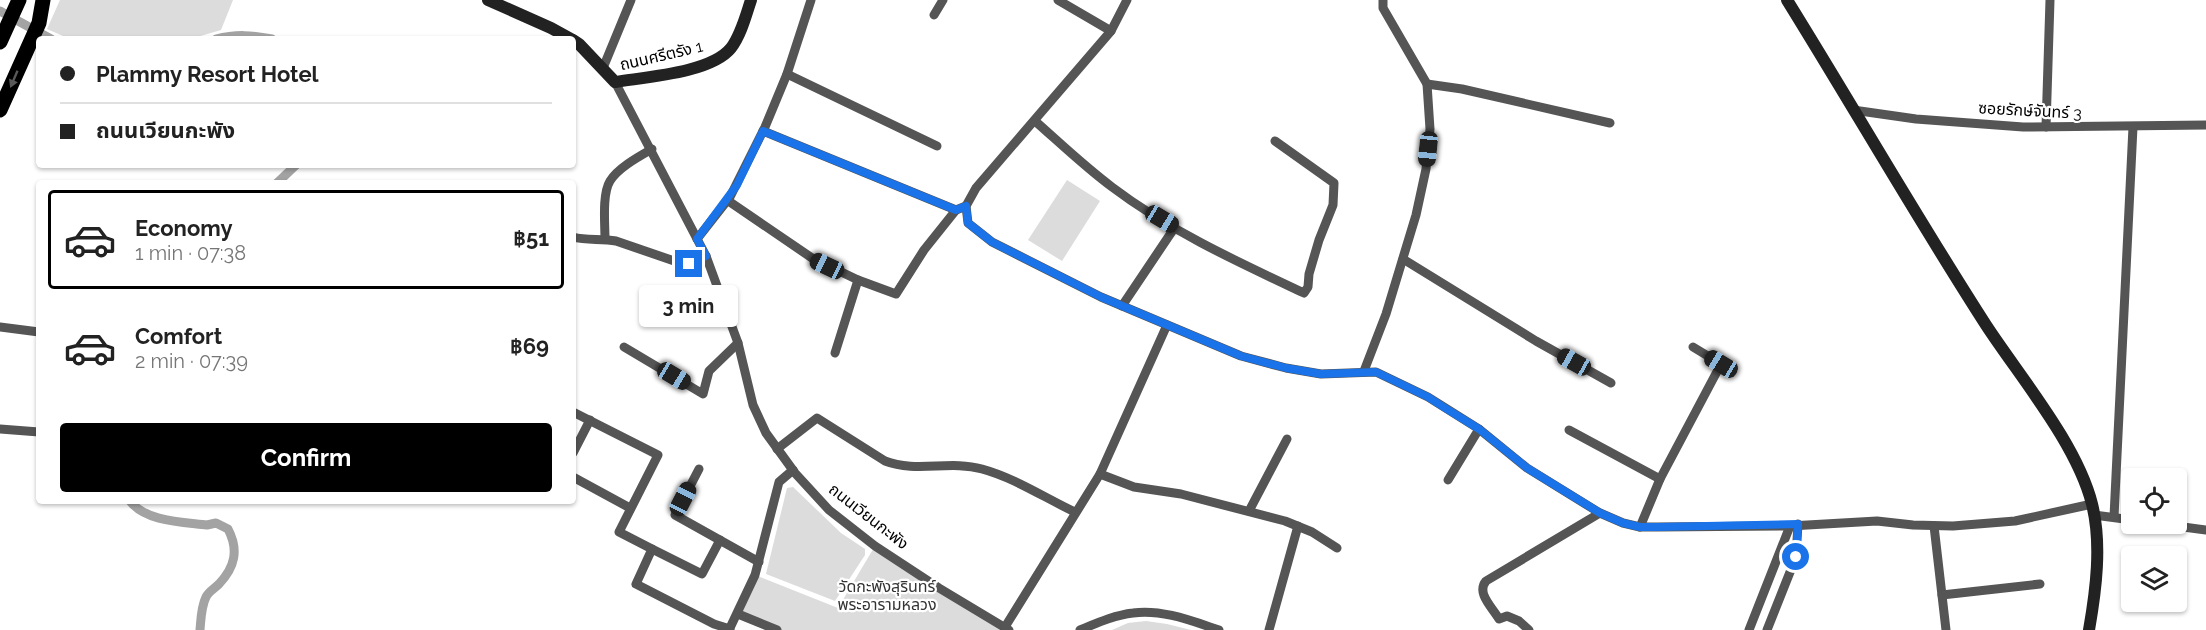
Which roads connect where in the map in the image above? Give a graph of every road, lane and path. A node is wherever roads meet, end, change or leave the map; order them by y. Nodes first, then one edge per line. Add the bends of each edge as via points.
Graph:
1 (43, 0) edge
2 (49, 0) edge
3 (488, 0) edge
4 (631, 0) edge
5 (751, 0) edge
6 (811, 0) edge
7 (944, 0) edge
8 (1058, 0) edge
9 (1127, 0) edge
10 (1383, 0) edge
11 (1786, 0) edge
12 (2050, 0) edge
13 (17, 3) edge
14 (934, 15) dead end
15 (39, 24) junction
16 (1111, 31) junction
17 (566, 36) edge
18 (2, 38) edge
19 (576, 42) edge
20 (603, 68) junction
21 (787, 74) junction
22 (615, 82) junction
23 (1427, 84) junction
24 (0, 110) edge
25 (1853, 110) junction
26 (1035, 121) junction
27 (1610, 123) dead end
28 (2206, 125) edge
29 (2046, 127) junction
30 (2133, 127) junction
31 (763, 131) junction
32 (1275, 141) dead end
33 (937, 146) dead end
34 (652, 150) junction
35 (727, 200) junction
36 (966, 206) junction
37 (956, 210) junction
38 (1175, 227) junction
39 (576, 238) edge
40 (605, 239) junction
41 (697, 239) junction
42 (706, 256) junction
43 (1403, 259) junction
44 (858, 280) junction
45 (1122, 306) junction
46 (1167, 325) junction
47 (0, 327) edge
48 (36, 332) edge
49 (738, 343) junction
50 (624, 347) dead end
51 (1693, 347) dead end
52 (835, 353) dead end
53 (1364, 371) junction
54 (1611, 383) dead end
55 (576, 413) edge
56 (590, 420) junction
57 (0, 429) edge
58 (1479, 429) junction
59 (1569, 430) dead end
60 (36, 432) edge
61 (1287, 439) dead end
62 (576, 447) edge
63 (777, 449) junction
64 (699, 469) dead end
65 (793, 470) junction
66 (1100, 474) junction
67 (576, 479) edge
68 (1660, 479) junction
69 (1448, 480) dead end
70 (630, 508) junction
71 (2093, 510) junction
72 (1249, 511) junction
73 (1076, 512) junction
74 (1600, 513) junction
75 (2114, 518) junction
76 (2121, 519) edge
77 (1794, 525) junction
78 (1298, 526) junction
79 (1934, 526) junction
80 (1640, 527) junction
81 (2187, 527) edge
82 (2206, 530) edge
83 (720, 540) junction
84 (1337, 548) dead end
85 (652, 549) junction
86 (759, 562) junction
87 (2040, 584) dead end
88 (1942, 595) junction
89 (738, 614) junction
90 (1007, 629) edge
91 (730, 630) edge
92 (777, 630) edge
93 (1080, 630) edge
94 (1219, 630) edge
95 (1269, 630) edge
96 (1529, 630) edge
97 (1749, 630) edge
98 (1767, 630) edge
99 (1946, 630) edge
100 (2089, 630) edge

1 - 15 main road
2 - 15 main road
3 - 17 main road, ถนนเวียนกะพัง
4 - 20 street
5 - 22 main road, ถนนศรีตรัง 1 via 731,48 723,55 695,67
6 - 21 street
7 - 14 street
8 - 16 street
9 - 16 street
10 - 23 street via 1383,8
11 - 25 main road
12 - 29 street
13 - 18 main road
15 -> 24 main road
16 - 26 street
19 - 20 main road, ถนนเวียนกะพัง
20 - 22 main road, ถนนเวียนกะพัง
21 - 31 street
21 - 33 street
22 - 34 street, ถนนเวียนกะพัง
23 - 27 street
23 - 43 street via 1430,129 1426,168
25 - 29 street, ซอยรักษ์จันทร์ 3 via 1916,119
25 - 71 main road via 1987,326 2053,424 2081,471
26 - 36 street via 976,188
26 - 38 street via 1112,187
28 - 30 street, ซอยรักษ์จันทร์ 3
29 - 30 street, ซอยรักษ์จันทร์ 3
30 - 75 street
31 - 35 street
31 - 37 street
32 - 38 street via 1334,183 1333,205 1304,293 1225,256
34 - 40 street via 637,157 610,182
34 - 41 street, ถนนเวียนกะพัง
35 - 41 street
35 - 44 street via 812,258
36 - 37 street
36 - 45 street via 968,223 992,242
37 - 44 street via 896,294
38 - 45 street
39 - 40 street
40 - 42 street via 683,264
41 - 42 street, ถนนเวียนกะพัง
42 - 49 street, ถนนเวียนกะพัง
43 - 53 street
43 - 54 street
44 - 52 street
45 - 46 street
46 - 53 street via 1241,356 1286,368 1321,374
46 - 66 street
47 - 48 street
49 - 50 street via 709,371 703,394
49 - 63 street, ถนนเวียนกะพัง via 753,405
51 - 68 street via 1721,364
53 - 58 street via 1376,372 1428,397
55 - 56 street
56 - 62 street
56 - 70 street via 658,454
57 - 60 street
58 - 69 street
58 - 74 street via 1527,468
59 - 68 street
61 - 72 street
63 - 65 street, ถนนเวียนกะพัง
63 - 73 street via 817,418 894,465 982,469
64 - 83 street via 675,514
65 - 86 street via 779,482
65 - 90 street, ถนนเวียนกะพัง via 829,510 875,546
66 - 72 street via 1134,487
66 - 73 street
67 - 70 street
68 - 80 street
70 - 85 street via 620,532
71 - 75 street
71 - 79 street via 2015,521
71 - 100 main road via 2096,576
72 - 78 street
73 - 90 street
74 - 80 street
74 - 96 street via 1481,586 1499,619 1507,616
75 - 76 street
77 - 79 street via 1877,521
77 - 80 street
77 - 97 street
77 - 98 street via 1796,557
78 - 84 street
78 - 95 street
79 - 88 street
81 - 82 street
83 - 85 street via 702,574
83 - 86 street
85 - 91 street via 636,584
86 - 89 street
87 - 88 street
88 - 99 street
89 - 91 street
89 - 92 street
93 - 94 street via 1116,616 1156,612

